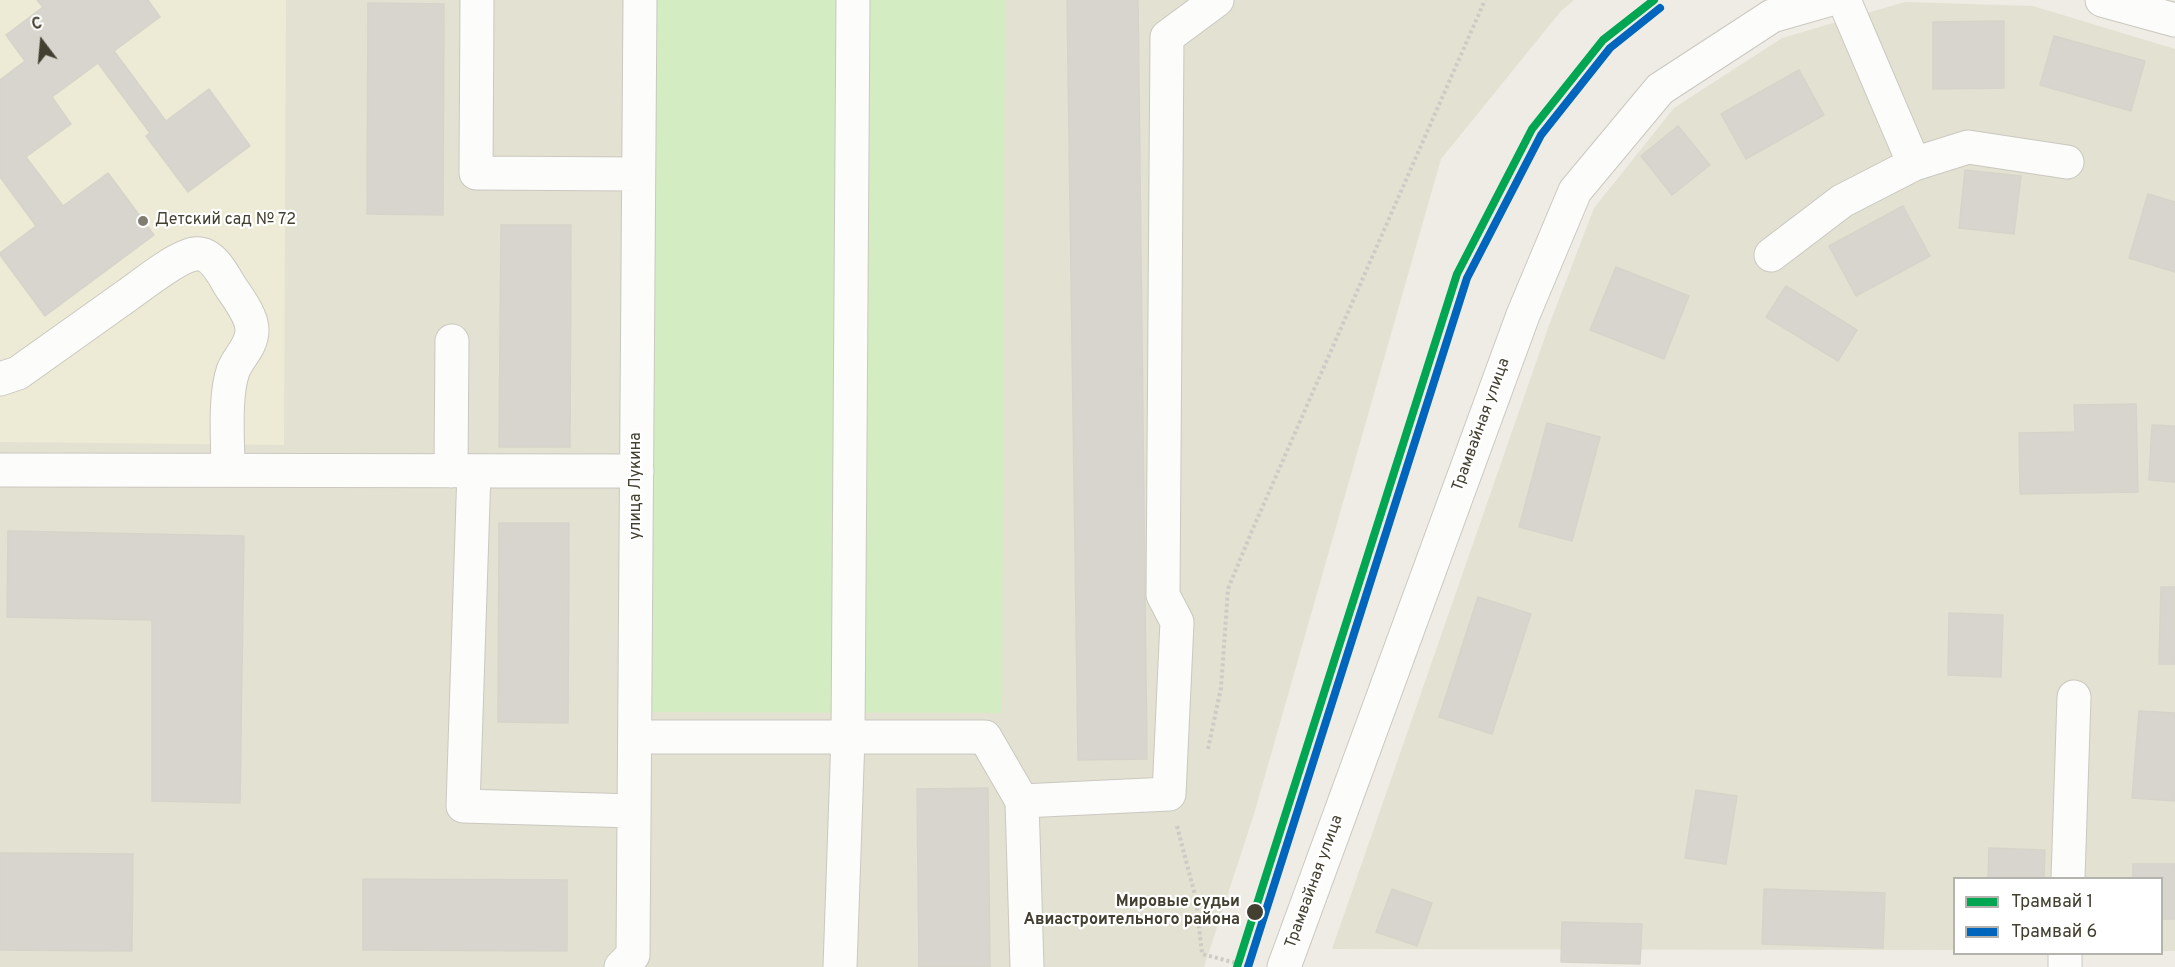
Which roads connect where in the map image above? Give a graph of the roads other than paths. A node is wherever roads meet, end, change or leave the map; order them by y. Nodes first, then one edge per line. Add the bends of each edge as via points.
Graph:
1 (477, 0) edge
2 (640, 0) edge
3 (853, 0) edge
4 (1217, 0) edge
5 (1828, 0) edge
6 (1844, 0) edge
7 (2102, 0) edge
8 (2175, 20) edge
9 (2067, 162) dead end
10 (1914, 164) junction
11 (638, 174) junction
12 (1771, 255) dead end
13 (452, 341) dead end
14 (0, 379) edge
15 (0, 470) edge
16 (228, 471) junction
17 (463, 471) junction
18 (637, 471) junction
19 (2074, 697) dead end
20 (635, 737) junction
21 (848, 737) junction
22 (1022, 801) junction
23 (634, 811) junction
24 (2068, 877) edge
25 (621, 967) edge
26 (840, 967) edge
27 (1028, 967) edge
28 (1284, 967) edge

1 - 11 street via 476,173
2 - 11 street, улица Лукина
3 - 21 street
4 - 22 street via 1167,37 1163,594 1177,622 1169,794
5 - 28 street, Трамвайная улица via 1772,16 1660,89 1575,191 1523,315
6 - 10 street
7 - 8 street
9 - 10 street via 1968,147
10 - 12 street via 1842,201
11 - 18 street, улица Лукина
13 - 17 street
14 - 16 street via 18,374 166,267 194,254 203,256 222,272 251,324 247,349 233,369 229,388
15 - 16 street
16 - 17 street
17 - 18 street
17 - 23 street via 463,806
18 - 20 street, улица Лукина
19 - 24 street
20 - 21 street
20 - 23 street, улица Лукина
21 - 22 street via 985,737
21 - 26 street
22 - 27 street
23 - 25 street, улица Лукина via 633,955

